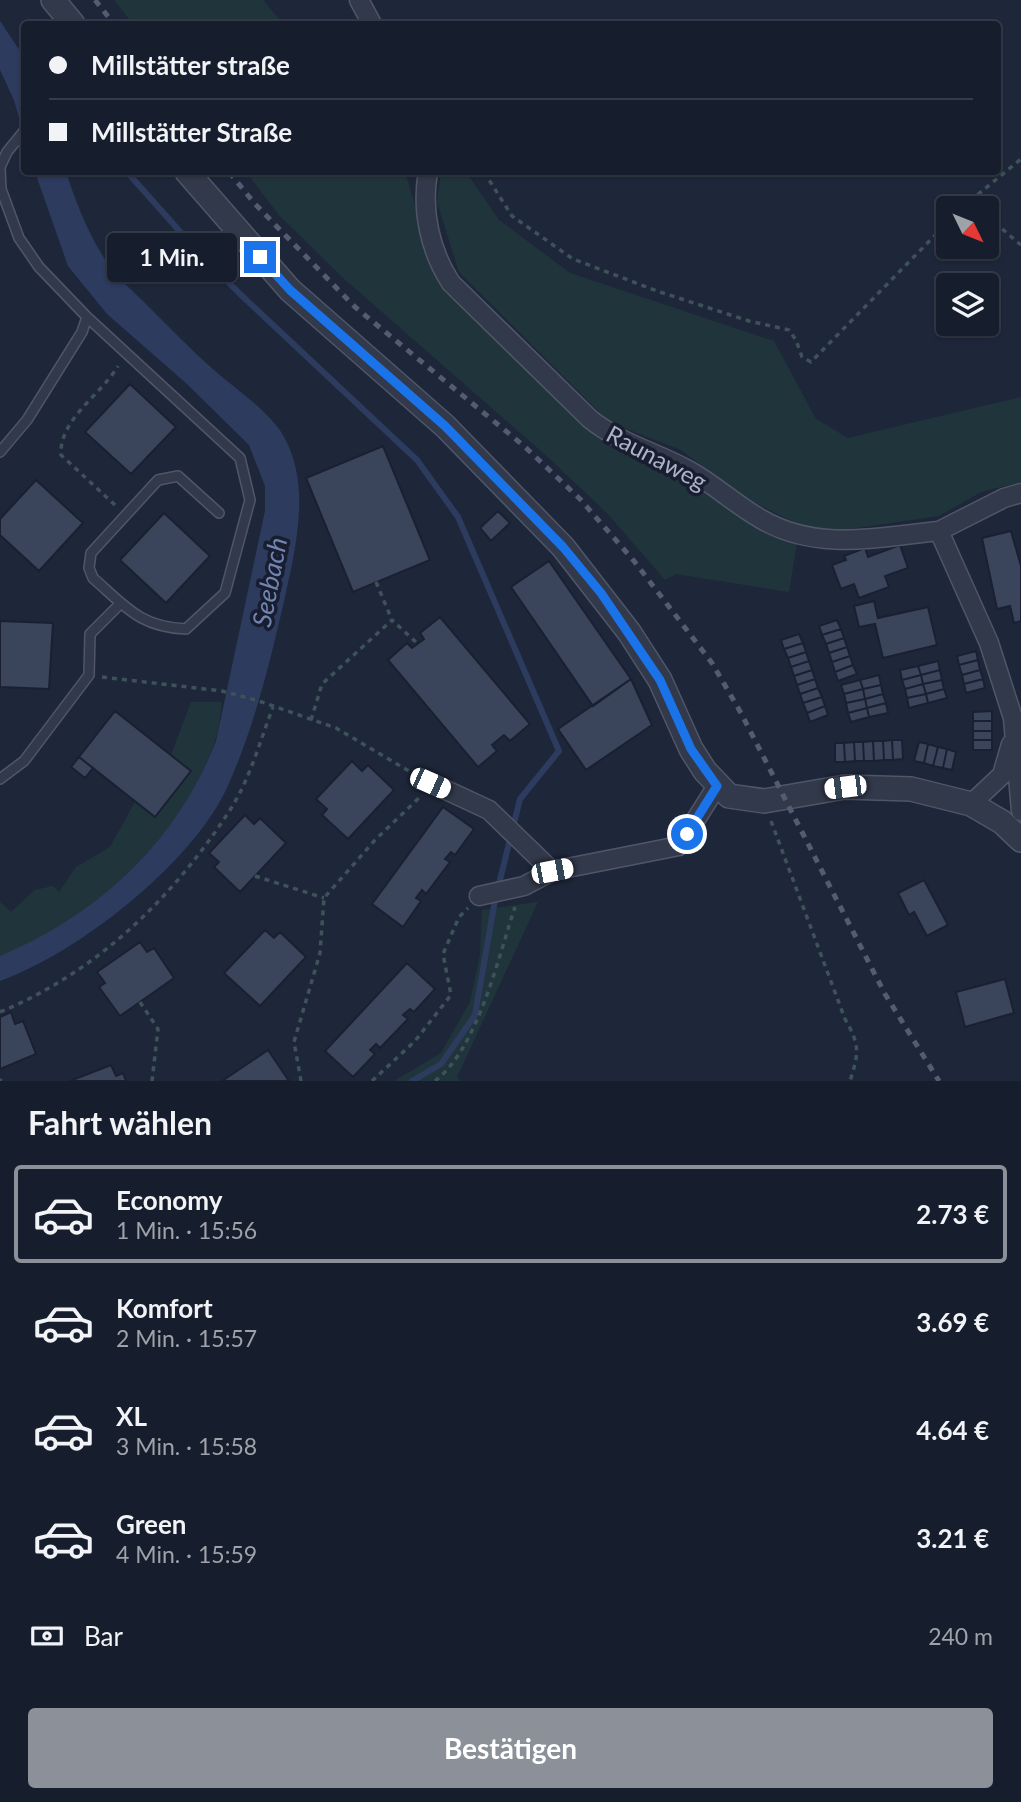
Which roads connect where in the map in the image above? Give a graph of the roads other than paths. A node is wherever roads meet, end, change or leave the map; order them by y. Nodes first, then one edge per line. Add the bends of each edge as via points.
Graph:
1 (53, 0) edge
2 (359, 0) edge
3 (70, 21) edge
4 (370, 21) edge
5 (21, 135) edge
6 (0, 167) edge
7 (190, 175) edge
8 (427, 175) edge
9 (87, 317) junction
10 (0, 452) edge
11 (1021, 494) edge
12 (219, 513) dead end
13 (939, 531) junction
14 (121, 603) junction
15 (1017, 717) edge
16 (0, 779) edge
17 (430, 783) road end
18 (717, 786) junction
19 (971, 804) junction
20 (1021, 811) edge
21 (1021, 840) edge
22 (552, 871) junction
23 (479, 897) road end

1 - 3 street
2 - 4 street
5 - 6 lane
6 - 9 lane via 1,189 19,238 39,267
7 - 18 street via 290,290 445,426 563,547 601,593 660,680 691,749
8 - 13 street, Raunaweg via 427,222 436,256 451,283 611,436 690,471 794,536 829,541
9 - 10 lane via 27,420
9 - 14 lane via 240,458 250,500 225,593 186,629 163,628 140,619
11 - 13 street, Raunaweg
12 - 14 lane via 178,476 158,480 91,553 93,578
13 - 15 street
14 - 16 lane via 90,634 89,675 24,761
15 - 19 street via 1002,775
15 - 20 street
17 - 22 street via 489,810
18 - 19 street via 729,796 764,801 845,787 884,787
18 - 22 street via 679,846
19 - 21 street via 1002,822
22 - 23 street via 524,886

